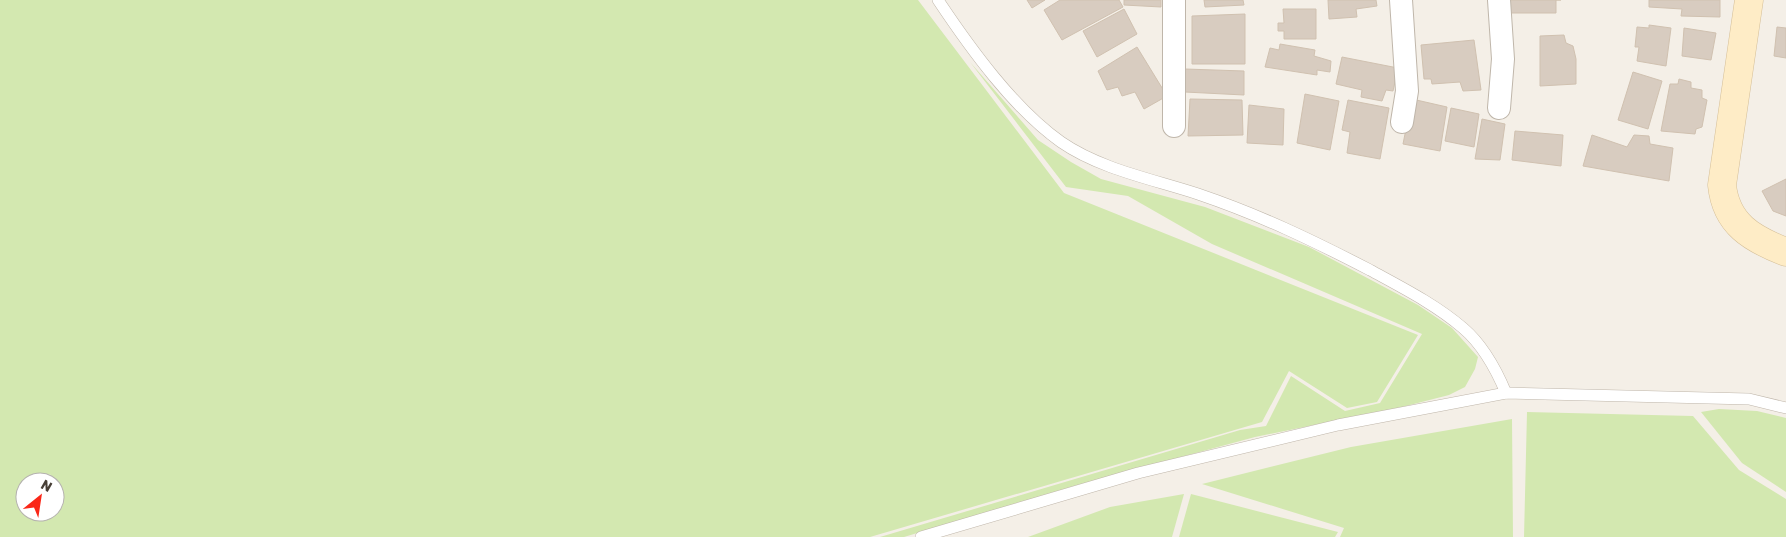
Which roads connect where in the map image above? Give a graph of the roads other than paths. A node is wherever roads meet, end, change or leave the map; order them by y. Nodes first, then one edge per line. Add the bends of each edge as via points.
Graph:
1 (938, 0) edge
2 (1174, 0) edge
3 (1402, 0) edge
4 (1499, 0) edge
5 (1750, 0) edge
6 (1499, 108) dead end
7 (1402, 122) dead end
8 (1174, 126) dead end
9 (1786, 252) edge
10 (1506, 393) junction
11 (1786, 408) edge
12 (921, 537) edge

1 - 10 lane via 1022,110 1060,141 1088,158 1229,205 1298,233 1414,294 1463,328 1494,364
2 - 8 street
3 - 7 street via 1407,91
4 - 6 street via 1503,59
5 - 9 street via 1722,185 1724,202 1734,221 1763,244
10 - 11 lane via 1749,399
10 - 12 lane via 1338,426 1138,473

